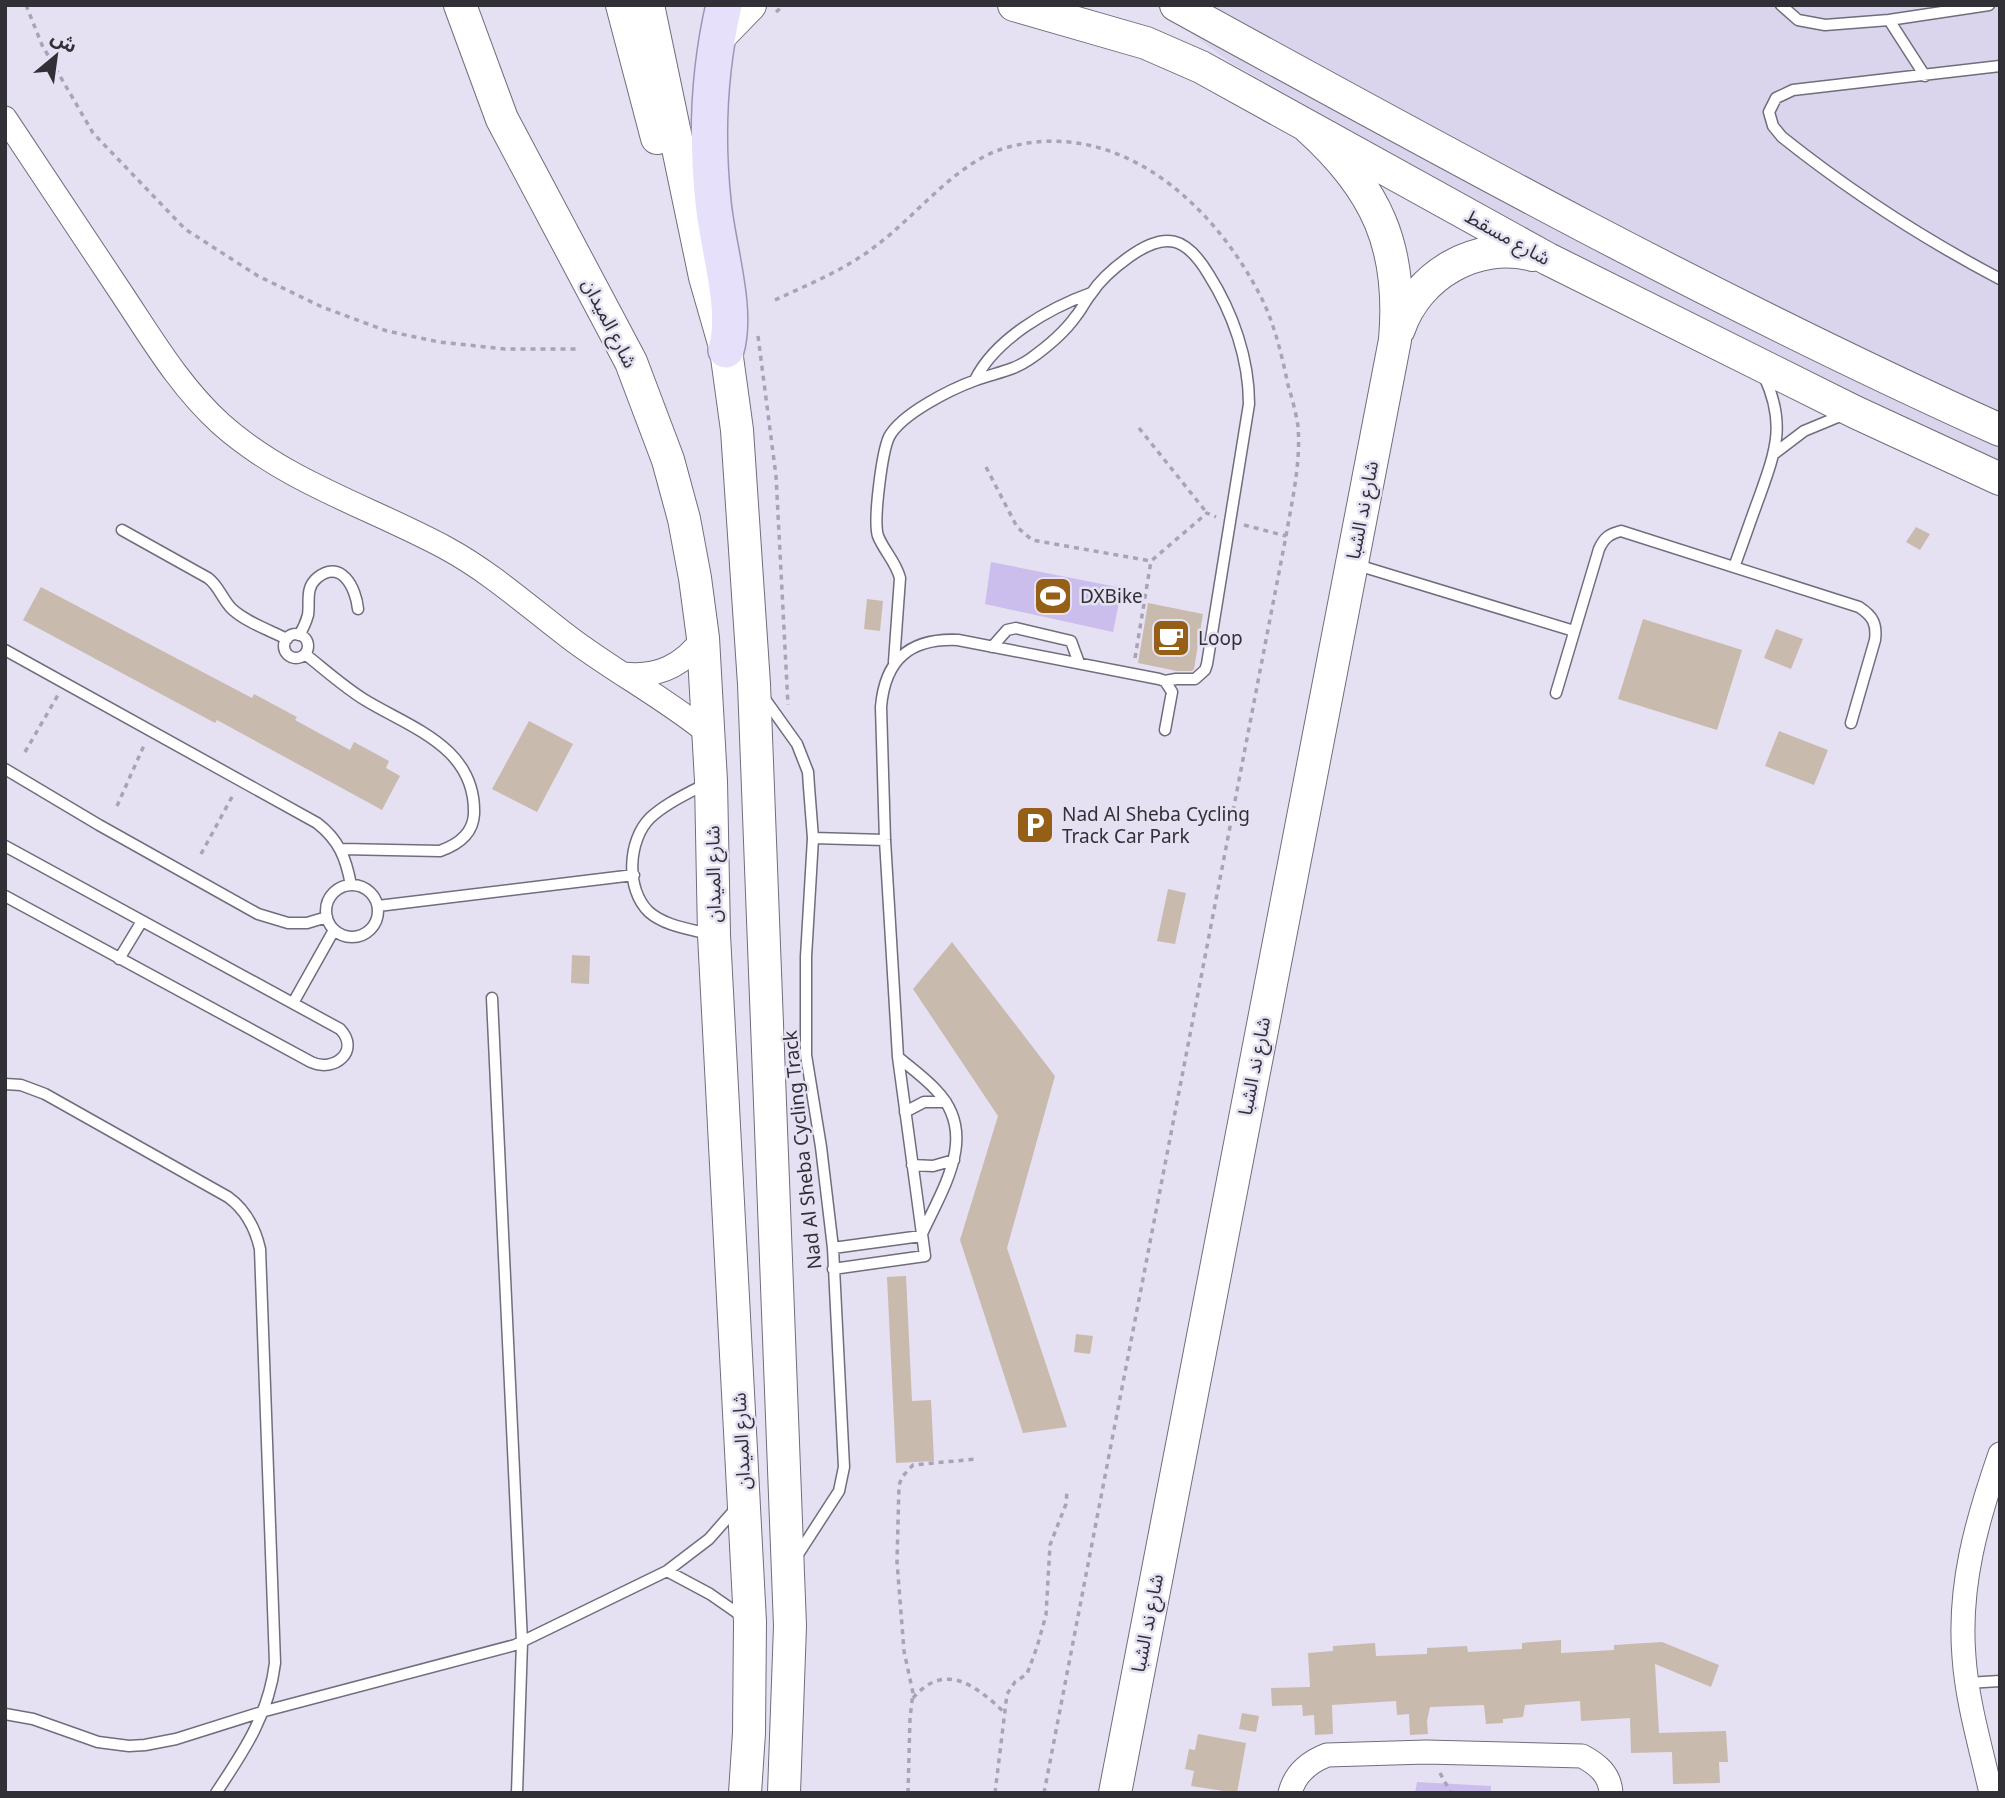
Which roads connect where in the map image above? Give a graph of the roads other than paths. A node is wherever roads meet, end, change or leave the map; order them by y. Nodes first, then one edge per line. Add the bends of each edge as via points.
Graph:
1 (460, 5) edge
2 (622, 5) edge
3 (648, 5) edge
4 (724, 5) edge
5 (1014, 5) edge
6 (1176, 5) edge
7 (1781, 5) edge
8 (1989, 5) edge
9 (759, 11) edge
10 (1889, 20) junction
11 (716, 40) junction
12 (2000, 66) edge
13 (1925, 76) junction
14 (5, 118) edge
15 (1308, 127) junction
16 (1548, 259) junction
17 (705, 277) junction
18 (2000, 279) edge
19 (1091, 293) junction
20 (1395, 340) junction
21 (726, 350) junction
22 (1757, 363) junction
23 (975, 380) junction
24 (1855, 412) junction
25 (2000, 430) edge
26 (1775, 453) junction
27 (2000, 479) edge
28 (122, 530) dead end
29 (1351, 563) junction
30 (1734, 566) junction
31 (358, 609) dead end
32 (1574, 631) junction
33 (299, 635) junction
34 (703, 638) junction
35 (287, 639) junction
36 (992, 647) junction
37 (5, 650) edge
38 (305, 654) junction
39 (894, 662) junction
40 (1079, 663) junction
41 (623, 674) junction
42 (1165, 681) junction
43 (754, 684) junction
44 (1556, 693) dead end
45 (1851, 723) dead end
46 (1165, 730) dead end
47 (709, 734) junction
48 (5, 769) edge
49 (711, 781) junction
50 (813, 838) junction
51 (886, 840) junction
52 (5, 846) edge
53 (341, 849) junction
54 (634, 875) junction
55 (351, 885) junction
56 (5, 896) edge
57 (378, 906) junction
58 (327, 917) junction
59 (142, 921) junction
60 (334, 930) junction
61 (714, 935) junction
62 (120, 959) junction
63 (492, 998) dead end
64 (293, 1003) junction
65 (898, 1057) junction
66 (5, 1084) edge
67 (946, 1102) junction
68 (905, 1112) junction
69 (954, 1160) junction
70 (912, 1165) junction
71 (921, 1236) junction
72 (833, 1248) junction
73 (833, 1269) junction
74 (2000, 1454) edge
75 (744, 1498) junction
76 (788, 1570) junction
77 (667, 1572) junction
78 (750, 1622) junction
79 (522, 1642) junction
80 (2000, 1681) edge
81 (1967, 1683) junction
82 (265, 1711) junction
83 (5, 1714) edge
84 (216, 1793) edge
85 (517, 1793) edge
86 (745, 1793) edge
87 (784, 1793) edge
88 (1115, 1793) edge
89 (1290, 1793) edge
90 (1611, 1793) edge
91 (1991, 1793) edge

1 - 34 street, شارع الميدان via 502,119 631,362 668,460 684,519
2 - 17 street via 693,263
3 - 17 street
4 - 11 main road
5 - 15 street, شارع مسقط via 1146,43
6 - 25 street via 1673,274
7 - 10 lane via 1798,20 1811,24
8 - 10 lane
9 - 11 street
10 - 13 lane
11 - 21 main road via 710,103 711,173 730,316
12 - 13 lane
13 - 18 lane via 1793,90 1773,102 1771,119 1782,137 1861,198
14 - 41 street via 174,372 218,422 298,478 460,557
15 - 16 street, شارع مسقط
15 - 20 street, شارع ند الشبا via 1356,176 1374,206 1395,272
16 - 20 street, شارع ند الشبا via 1500,251 1453,265 1416,296
16 - 22 street, شارع مسقط
17 - 21 street
19 - 23 lane via 1049,312 1005,342
19 - 23 lane via 1067,327 1035,355 1007,371
19 - 42 lane via 1119,264 1149,243 1181,243 1203,264 1244,355 1248,420 1205,670 1195,679
20 - 29 street, شارع ند الشبا
21 - 43 street via 737,430
22 - 24 street, شارع مسقط
22 - 26 lane via 1775,407
23 - 39 lane via 908,415 885,447 876,519 877,534 900,578
24 - 26 lane via 1812,427
24 - 27 street, شارع مسقط
26 - 30 lane
28 - 35 lane via 208,578 230,608
29 - 32 lane
29 - 88 street, شارع ند الشبا
30 - 32 lane via 1630,533 1611,533 1599,549
30 - 45 lane via 1871,615 1875,640
31 - 33 lane via 355,590 347,578 321,575 310,588 308,614
32 - 44 lane
33 - 35 lane
33 - 38 lane via 307,646
34 - 41 street via 669,669
34 - 47 street, شارع الميدان
35 - 38 lane via 288,655 297,658
36 - 39 lane via 939,639 921,643
36 - 40 lane
36 - 40 lane via 1007,630 1016,628 1071,641
37 - 53 lane via 317,823
38 - 53 lane via 363,699 438,741 457,761 470,785 473,819 469,831 451,847 440,851
39 - 51 lane via 881,707
40 - 42 lane
41 - 47 street
42 - 46 lane via 1172,698
43 - 50 lane, Nad Al Sheba Cycling Track via 790,731 803,758
43 - 76 street
47 - 49 street, شارع الميدان
48 - 58 lane via 258,914 288,923
49 - 54 lane via 661,810 643,827 634,849
49 - 61 street, شارع الميدان
50 - 51 lane
50 - 72 lane, Nad Al Sheba Cycling Track via 806,1055
51 - 65 lane
52 - 59 lane
53 - 55 lane
54 - 57 lane
54 - 61 lane via 640,902 650,912
55 - 57 lane via 369,890
55 - 58 lane via 334,892
56 - 62 lane
57 - 60 lane via 376,923 363,936 345,937
58 - 60 lane
59 - 62 lane
59 - 64 lane
60 - 64 lane
61 - 75 street, شارع الميدان
62 - 64 lane via 311,1062 326,1066 339,1061 347,1050 344,1033
63 - 79 lane
65 - 67 lane
65 - 68 lane
66 - 82 lane via 45,1094 228,1197 245,1213 257,1236 276,1647
67 - 68 lane via 924,1102
67 - 69 lane via 957,1130
68 - 70 lane
69 - 70 lane
69 - 71 lane
70 - 71 lane
71 - 72 lane
71 - 73 lane via 925,1256
72 - 73 lane, Nad Al Sheba Cycling Track
73 - 76 lane, Nad Al Sheba Cycling Track via 844,1467 833,1502
74 - 81 street via 1967,1570 1963,1614
75 - 77 lane via 709,1539
75 - 78 street, شارع الميدان
76 - 87 street via 790,1666
77 - 78 lane
77 - 79 lane
78 - 86 street, شارع الميدان
79 - 82 lane
79 - 85 lane
80 - 81 lane
81 - 91 street
82 - 83 lane via 160,1742 129,1746 90,1740 41,1721
82 - 84 lane
89 - 90 street via 1300,1772 1327,1755 1426,1752 1582,1756 1605,1773

